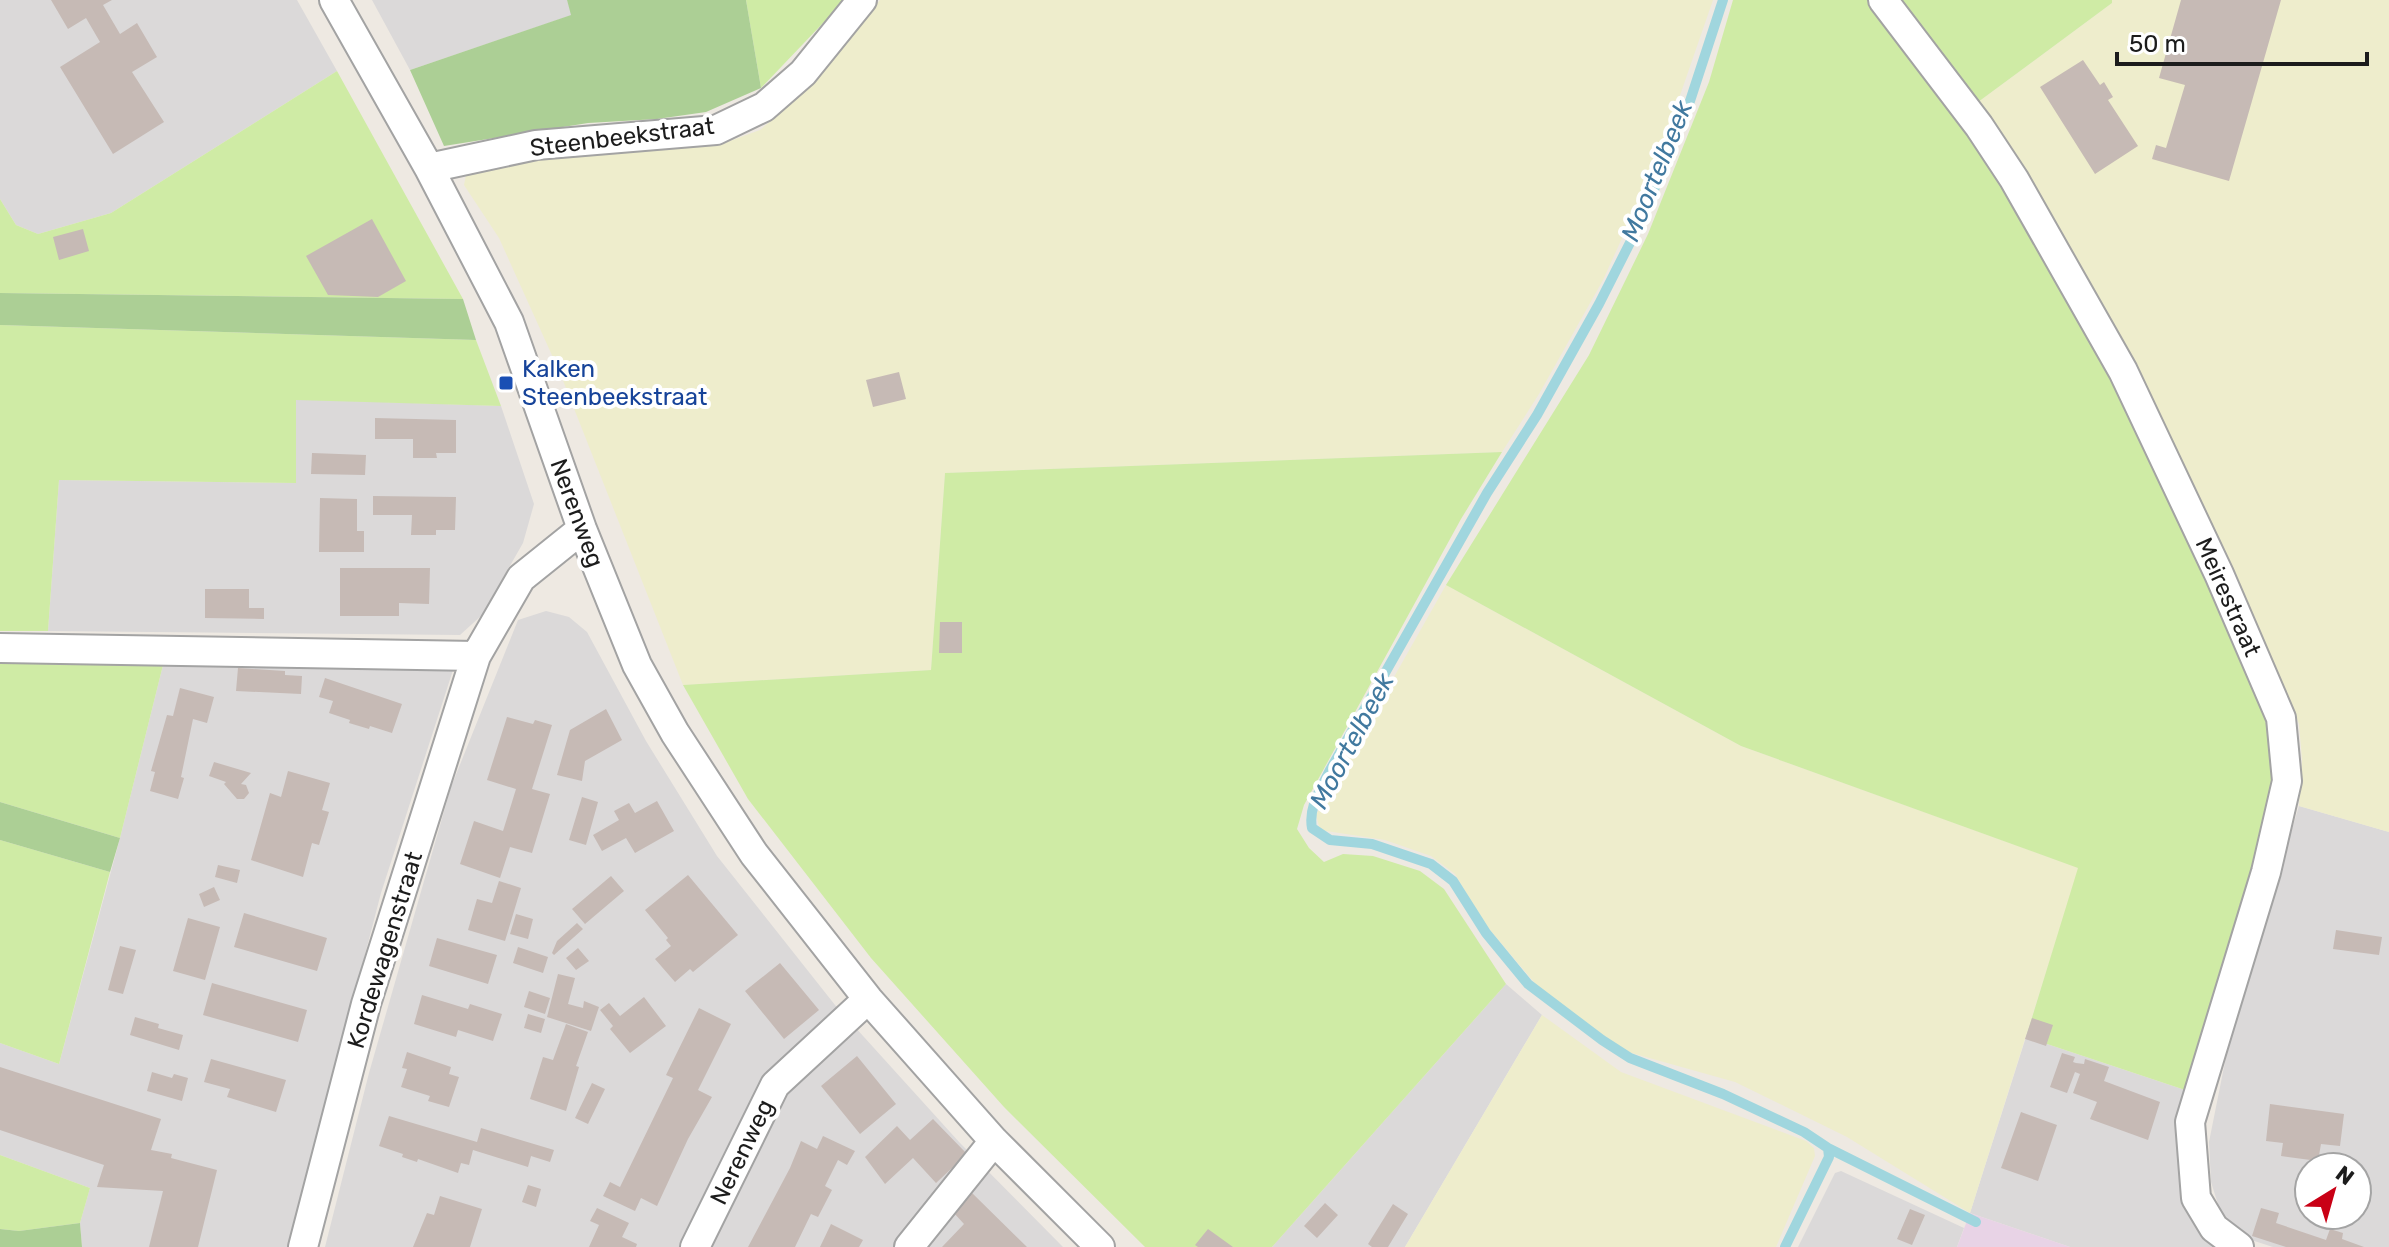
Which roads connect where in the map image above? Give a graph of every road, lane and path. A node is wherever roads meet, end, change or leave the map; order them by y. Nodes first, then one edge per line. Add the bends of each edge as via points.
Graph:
1 (334, 0) edge
2 (862, 0) edge
3 (1883, 0) edge
4 (429, 168) junction
5 (582, 529) junction
6 (0, 648) edge
7 (476, 656) junction
8 (868, 999) junction
9 (994, 1141) junction
10 (303, 1247) edge
11 (695, 1247) edge
12 (909, 1247) edge
13 (1100, 1247) edge
14 (2239, 1247) edge

1 - 4 street, Nerenweg
2 - 4 street, Steenbeekstraat via 764,107 716,130 536,145
3 - 14 street, Meirestraat via 2014,179 2123,371 2281,718 2287,781 2266,872 2190,1122 2196,1198 2214,1228
4 - 5 street, Nerenweg via 509,322
5 - 7 street, Kordewagenstraat via 521,578
5 - 8 street, Nerenweg via 637,665 675,733 754,854
6 - 7 street
7 - 10 street, Kordewagenstraat via 366,1004
8 - 9 street, Nerenweg
8 - 11 street, Nerenweg via 775,1085
9 - 12 street
9 - 13 street, Nerenweg

